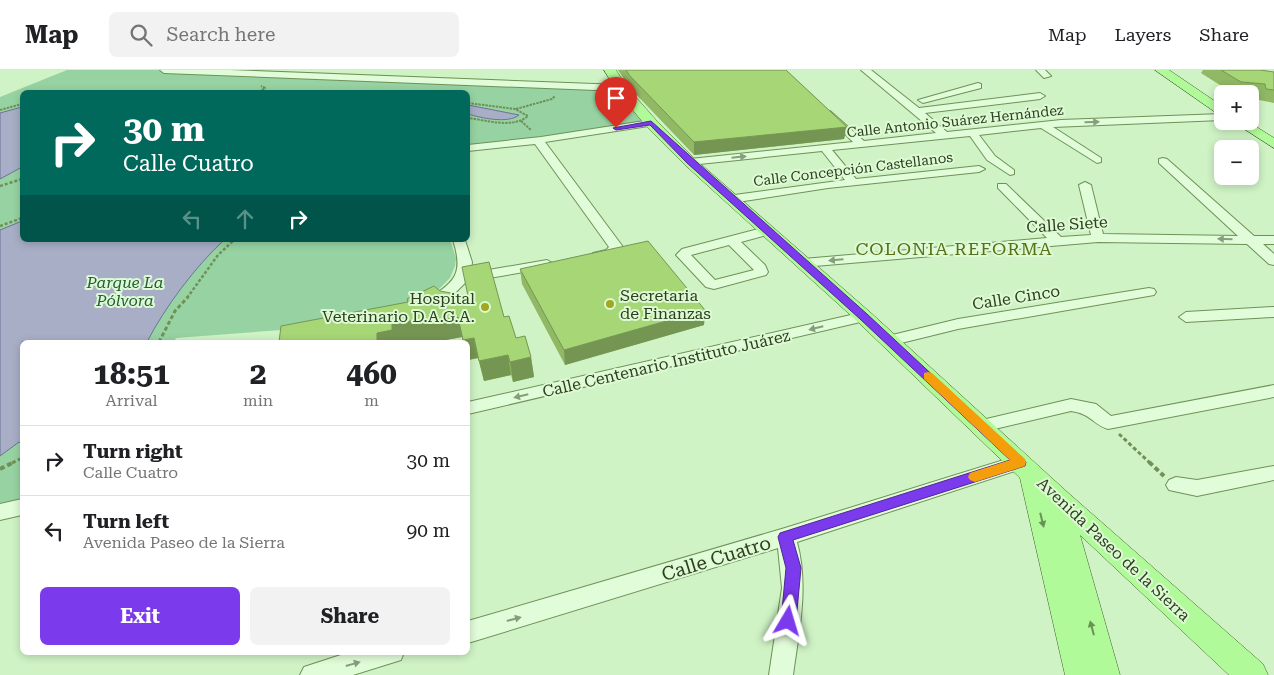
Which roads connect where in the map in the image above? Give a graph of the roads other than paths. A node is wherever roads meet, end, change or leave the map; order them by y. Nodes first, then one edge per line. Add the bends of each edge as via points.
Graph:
1 (164, 70) edge
2 (337, 70) edge
3 (865, 70) edge
4 (1161, 70) edge
5 (1178, 70) edge
6 (415, 71) edge
7 (264, 72) edge
8 (616, 79) edge
9 (978, 86) dead end
10 (1214, 93) edge
11 (1040, 96) dead end
12 (908, 103) junction
13 (820, 104) edge
14 (1214, 106) edge
15 (916, 111) junction
16 (1214, 117) edge
17 (1259, 121) edge
18 (651, 123) junction
19 (1043, 125) junction
20 (1252, 130) edge
21 (1274, 130) edge
22 (973, 133) junction
23 (945, 136) junction
24 (540, 140) junction
25 (861, 144) junction
26 (1274, 144) edge
27 (470, 148) edge
28 (825, 148) junction
29 (1097, 160) dead end
30 (690, 162) junction
31 (1163, 162) dead end
32 (979, 169) dead end
33 (1010, 172) dead end
34 (853, 182) junction
35 (1085, 185) dead end
36 (1002, 186) dead end
37 (731, 199) junction
38 (766, 231) junction
39 (1098, 238) junction
40 (732, 240) junction
41 (1250, 240) junction
42 (1274, 240) edge
43 (460, 242) edge
44 (1058, 242) junction
45 (588, 257) edge
46 (1274, 261) edge
47 (558, 262) edge
48 (803, 263) junction
49 (460, 279) junction
50 (1148, 292) dead end
51 (414, 310) edge
52 (1274, 312) edge
53 (864, 317) junction
54 (1186, 317) dead end
55 (889, 341) junction
56 (1274, 391) edge
57 (470, 408) edge
58 (982, 426) junction
59 (1025, 467) junction
60 (1274, 474) edge
61 (1176, 485) road end
62 (1057, 498) junction
63 (20, 508) edge
64 (0, 512) edge
65 (785, 537) junction
66 (470, 631) edge
67 (382, 655) edge
68 (312, 675) edge
69 (782, 675) edge
70 (1081, 675) edge
71 (1104, 675) edge
72 (1252, 675) edge

1 - 7 street
2 - 6 street
3 - 12 street
4 - 14 main road
5 - 10 main road
6 - 8 street
7 - 8 street via 566,86
8 - 18 main road, Avenida Paseo de la Sierra
9 - 12 street
11 - 15 street
12 - 15 street
13 - 25 street
15 - 23 street
19 -> 16 street, Calle Antonio Suárez Hernández
17 - 21 main road
18 - 24 street
18 - 30 main road, Avenida Paseo de la Sierra
19 - 22 street, Calle Antonio Suárez Hernández
19 - 29 street
20 - 26 main road
22 - 23 street, Calle Antonio Suárez Hernández
22 - 33 street via 991,158
23 - 25 street, Calle Antonio Suárez Hernández
24 - 27 street
24 - 45 street via 616,249
25 - 28 street, Calle Antonio Suárez Hernández
30 -> 28 street, Calle Antonio Suárez Hernández
28 - 34 street
30 - 37 main road, Avenida Paseo de la Sierra
31 - 41 street
32 - 34 street, Calle Concepción Castellanos
34 - 37 street, Calle Concepción Castellanos
35 - 39 street
36 - 44 street
37 - 38 main road, Avenida Paseo de la Sierra
38 - 40 street
38 - 48 main road, Avenida Paseo de la Sierra
41 -> 39 street, Calle Siete
39 - 44 street, Calle Siete
40 - 40 street via 761,272 714,285 684,255
41 - 42 street, Calle Siete
41 - 46 street
43 - 49 street via 467,261
44 -> 48 street, Calle Siete
47 - 49 street
48 - 53 main road, Avenida Paseo de la Sierra
49 - 51 street via 441,297
50 - 55 street, Calle Cinco via 958,324
52 - 54 street
53 - 55 main road, Avenida Paseo de la Sierra
53 -> 57 street, Calle Centenario Instituto Juárez
55 - 58 main road, Avenida Paseo de la Sierra
56 - 58 street via 1108,423 1090,408 1071,404
58 - 59 main road, Avenida Paseo de la Sierra
59 - 62 main road, Avenida Paseo de la Sierra
59 - 65 street, Calle Cuatro
59 -> 70 main road
60 - 61 street via 1197,488
71 -> 62 main road
62 - 72 main road, Avenida Paseo de la Sierra
63 - 64 street
66 -> 65 street, Calle Cuatro
65 - 69 street via 794,578
68 -> 67 street

